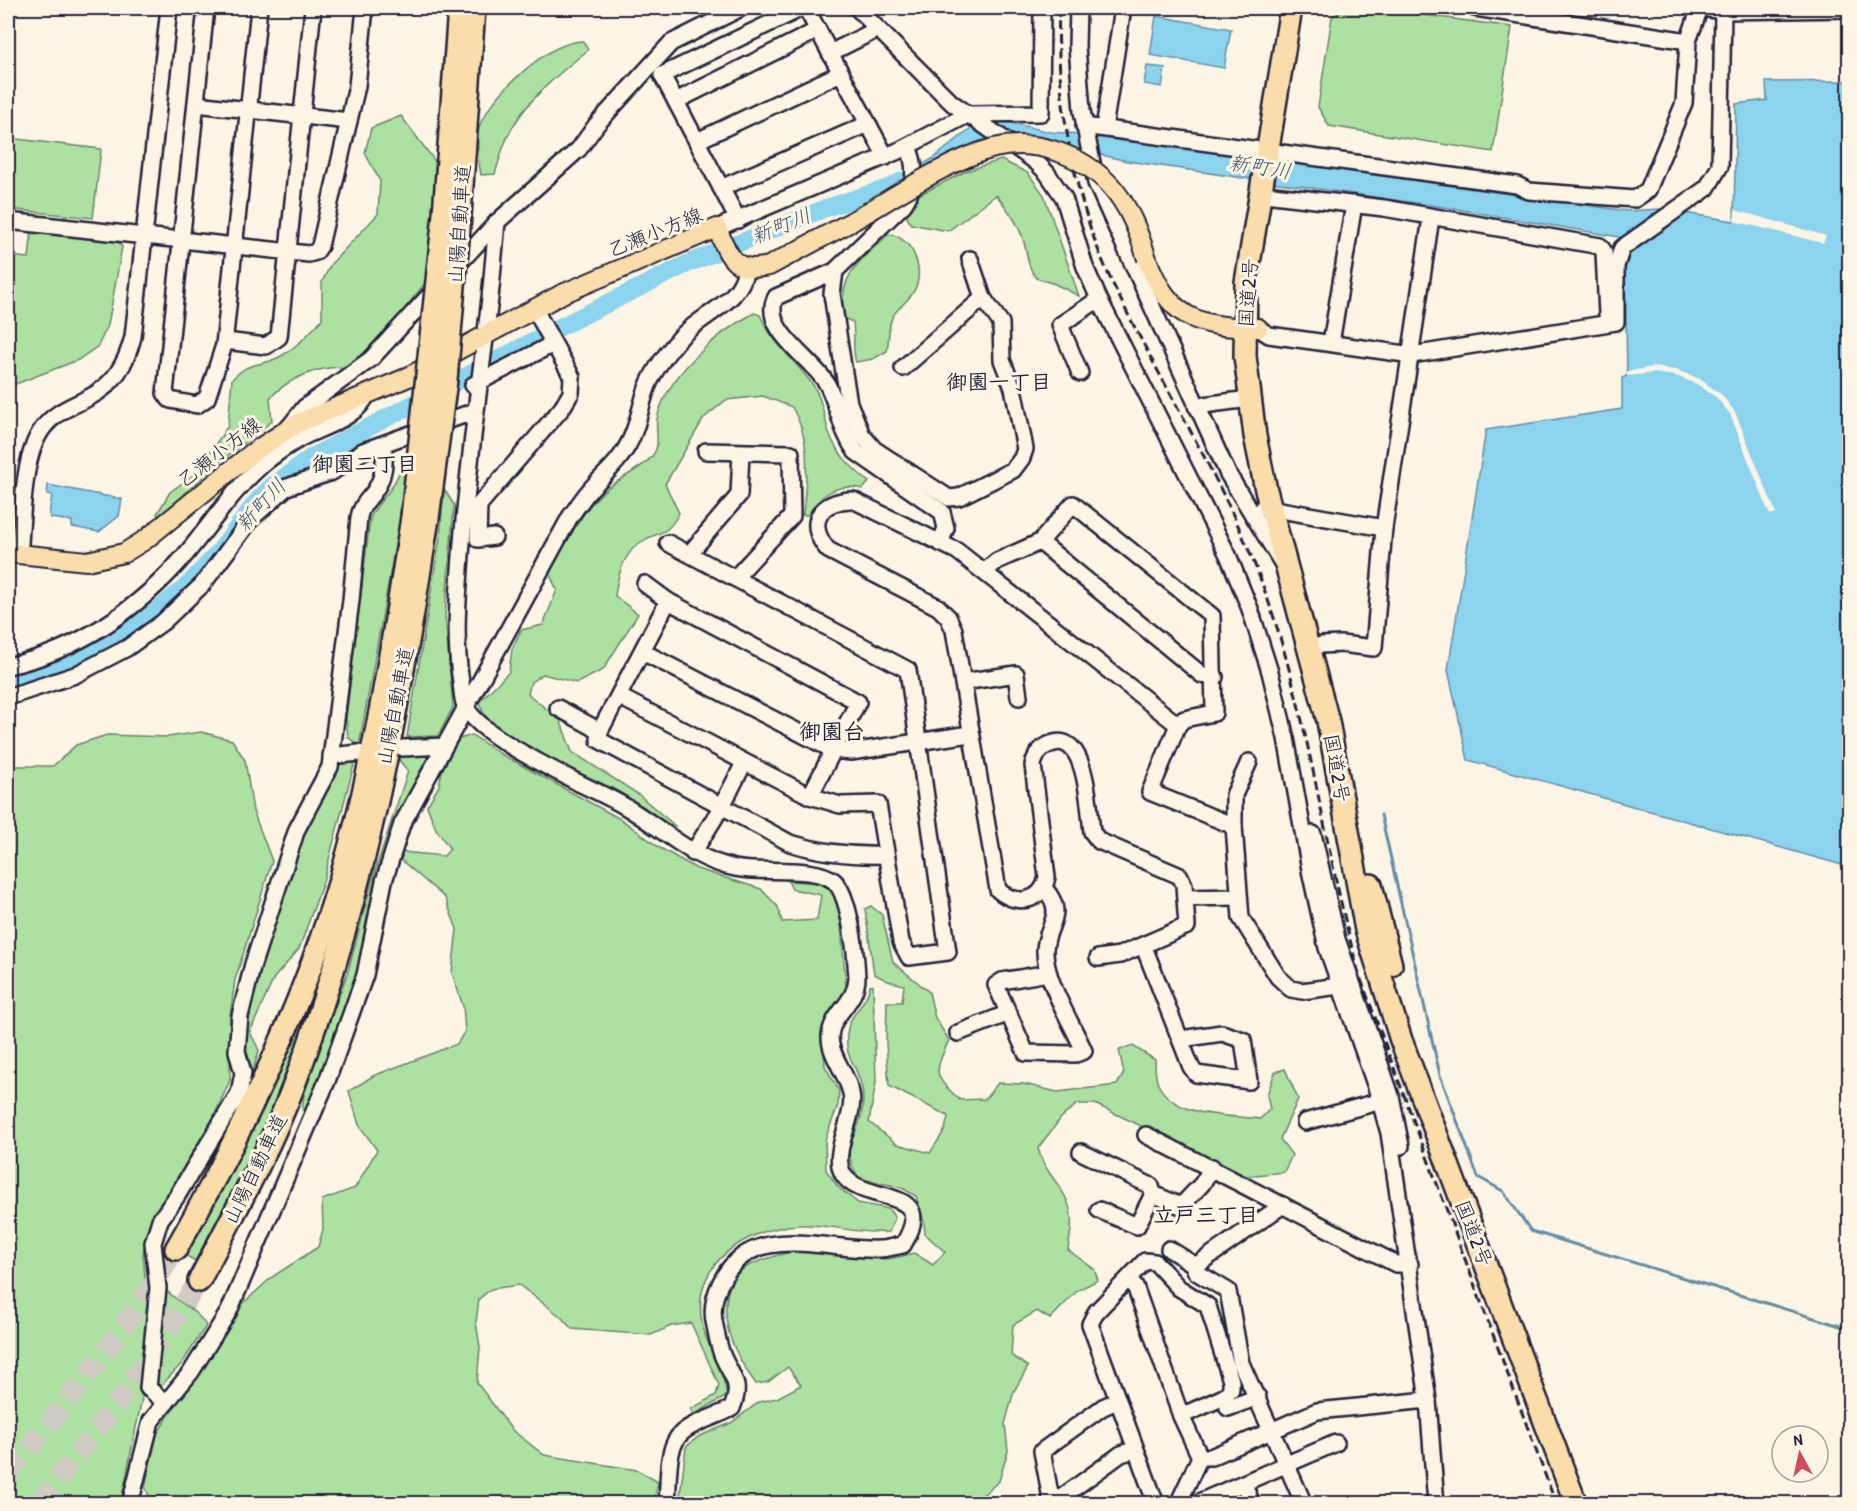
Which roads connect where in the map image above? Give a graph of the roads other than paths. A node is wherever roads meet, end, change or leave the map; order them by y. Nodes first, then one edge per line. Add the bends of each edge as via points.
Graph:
1 (169, 8) edge
2 (206, 8) edge
3 (259, 8) edge
4 (313, 8) edge
5 (365, 8) edge
6 (459, 8) edge
7 (474, 8) edge
8 (741, 8) edge
9 (804, 8) edge
10 (857, 8) edge
11 (868, 8) edge
12 (1042, 8) edge
13 (1078, 8) edge
14 (1123, 8) edge
15 (1291, 8) edge
16 (1303, 8) edge
17 (1475, 8) edge
18 (1701, 8) edge
19 (1850, 9) edge
20 (1723, 11) junction
21 (878, 29) junction
22 (818, 30) junction
23 (1688, 41) junction
24 (830, 53) junction
25 (841, 73) junction
26 (676, 101) junction
27 (196, 104) junction
28 (462, 105) junction
29 (248, 110) junction
30 (302, 116) junction
31 (978, 118) junction
32 (349, 121) junction
33 (868, 124) junction
34 (1104, 128) junction
35 (1084, 129) junction
36 (696, 141) junction
37 (910, 150) junction
38 (1273, 153) junction
39 (886, 157) junction
40 (721, 188) junction
41 (1269, 190) junction
42 (1354, 204) junction
43 (1431, 218) junction
44 (738, 220) junction
45 (8, 221) edge
46 (497, 222) junction
47 (718, 231) junction
48 (145, 236) junction
49 (181, 240) junction
50 (234, 245) junction
51 (288, 251) junction
52 (970, 259) dead end
53 (738, 263) junction
54 (835, 271) junction
55 (983, 298) junction
56 (1099, 299) junction
57 (536, 312) junction
58 (1608, 325) junction
59 (1251, 328) junction
60 (483, 340) junction
61 (225, 341) junction
62 (553, 343) junction
63 (1331, 343) junction
64 (1412, 355) junction
65 (903, 368) dead end
66 (1080, 373) dead end
67 (477, 382) junction
68 (367, 394) junction
69 (1249, 399) junction
70 (1196, 406) junction
71 (475, 411) junction
72 (288, 429) junction
73 (383, 444) junction
74 (706, 451) dead end
75 (741, 453) junction
76 (1277, 508) junction
77 (1249, 511) junction
78 (420, 517) junction
79 (23, 519) junction
80 (1384, 528) junction
81 (494, 537) dead end
82 (8, 540) edge
83 (1040, 542) junction
84 (668, 543) dead end
85 (940, 543) junction
86 (13, 553) edge
87 (690, 553) junction
88 (1286, 568) junction
89 (985, 571) junction
90 (735, 578) junction
91 (645, 584) dead end
92 (668, 600) junction
93 (1321, 645) junction
94 (643, 652) junction
95 (8, 666) edge
96 (1215, 677) junction
97 (963, 682) junction
98 (8, 697) edge
99 (620, 697) junction
100 (1019, 697) dead end
101 (465, 707) junction
102 (558, 708) dead end
103 (1178, 725) junction
104 (600, 731) junction
105 (970, 734) junction
106 (919, 743) junction
107 (444, 746) junction
108 (403, 748) dead end
109 (833, 750) junction
110 (359, 753) dead end
111 (331, 756) junction
112 (1249, 762) dead end
113 (744, 763) junction
114 (810, 796) junction
115 (722, 806) junction
116 (1234, 826) junction
117 (693, 853) junction
118 (885, 855) junction
119 (1045, 889) junction
120 (1238, 897) junction
121 (1185, 898) junction
122 (1144, 946) junction
123 (1098, 958) dead end
124 (1048, 973) junction
125 (1340, 986) junction
126 (1009, 1013) junction
127 (958, 1033) dead end
128 (1181, 1039) junction
129 (1381, 1101) junction
130 (1305, 1122) dead end
131 (1146, 1135) dead end
132 (1081, 1152) dead end
133 (1212, 1167) junction
134 (1153, 1194) junction
135 (1283, 1205) junction
136 (1100, 1209) dead end
137 (176, 1249) tunnel mouth
138 (1169, 1249) dead end
139 (1414, 1259) junction
140 (1192, 1264) junction
141 (1128, 1279) junction
142 (199, 1281) tunnel mouth
143 (1258, 1397) junction
144 (1428, 1400) junction
145 (1117, 1401) junction
146 (166, 1402) junction
147 (1228, 1408) dead end
148 (1181, 1416) junction
149 (1273, 1429) junction
150 (1336, 1443) dead end
151 (1135, 1450) junction
152 (1200, 1457) junction
153 (1288, 1465) junction
154 (1244, 1484) junction
155 (1052, 1502) edge
156 (130, 1503) edge
157 (668, 1503) edge
158 (1156, 1503) edge
159 (1178, 1503) edge
160 (1197, 1503) edge
161 (1252, 1503) edge
162 (1304, 1503) edge
163 (1436, 1503) edge
164 (1576, 1503) edge
165 (1587, 1503) edge

1 - 48 street
2 - 27 street
3 - 29 street
4 - 30 street
5 - 32 street
6 - 28 highway
7 - 28 highway
8 - 46 street via 671,43 579,149
9 - 22 street
9 - 26 street via 662,75
10 - 21 street
11 - 31 street
12 - 31 street via 1041,113
13 - 35 street
14 - 34 street
15 - 38 highway, 国道2号
16 - 38 highway, 国道2号
17 - 23 street
18 - 20 street
18 - 23 street
19 - 20 street
20 - 58 street via 1722,154 1717,175 1707,188 1628,242 1617,260 1616,322
21 - 24 street
21 - 31 street via 952,103
22 - 24 street
22 - 26 street
23 - 38 street via 1684,104 1648,190 1635,199 1529,191 1517,185
24 - 25 street
25 - 33 street
25 - 36 street
26 - 36 street
27 - 29 street
27 - 49 street
28 - 78 highway, 山陽自動車道, bridge via 453,312
28 - 78 highway, 山陽自動車道, bridge via 449,141
29 - 30 street
29 - 50 street
30 - 32 street
30 - 51 street
31 - 37 street
31 - 56 street via 1035,161 1064,198
31 - 139 street via 1041,154 1066,187 1107,295 1251,586 1285,694 1337,939 1397,1119
32 - 51 street via 319,249 309,254
33 - 39 street
33 - 40 street
34 - 35 street
34 - 38 street
35 - 70 street via 1090,163 1107,209
36 - 40 street
37 - 39 street
37 - 54 street via 913,192
38 - 41 highway, 国道2号
39 - 44 street
40 - 44 street
41 - 42 street
41 - 59 highway, 国道2号 via 1246,282
42 - 43 street
42 - 63 street
43 - 58 street via 1600,246 1604,252
43 - 64 street
44 - 47 street
45 - 48 street
46 - 60 street
46 - 72 street via 371,358 305,407
47 - 53 main road, 乙瀬小方線
47 - 57 main road, 乙瀬小方線
48 - 49 street
48 - 79 street via 129,353 107,386 62,410 42,429 30,454
49 - 50 street
49 - 61 street via 165,393 168,399 197,405 206,401
50 - 51 street
50 - 61 street
51 - 61 street via 278,340 266,346
52 - 55 street
53 - 59 main road, bridge via 769,267 968,157 994,148 1028,145 1070,156 1111,186 1137,230 1161,292 1178,311 1197,320
53 - 101 street via 745,278 738,291 681,336 662,360 646,391 626,448 570,517
54 - 55 street via 832,294 844,373 849,403 862,435 874,449 949,498 959,497 1012,470 1025,449 1013,388 1002,360 1001,323
54 - 85 street via 776,297 772,304 775,322 826,384 842,430 856,452 942,512 946,528
55 - 65 street
56 - 66 street via 1060,325
56 - 125 street via 1205,506 1250,609 1284,729 1313,885
57 - 60 main road, 乙瀬小方線
57 - 62 street
58 - 64 street
59 - 63 street via 1269,335
59 - 69 highway, 国道2号
59 - 76 highway, 国道2号
60 - 67 street
60 - 68 main road, 乙瀬小方線
62 - 67 street
62 - 81 street via 572,377 571,393 479,505 478,539
63 - 64 street
64 - 80 street
67 - 71 street
68 - 72 main road, 乙瀬小方線
68 - 95 street via 355,411 289,445 252,474 183,556 119,616 59,651
69 - 70 street
69 - 76 highway, 国道2号
70 - 77 street
71 - 73 street
71 - 101 street via 457,611 456,656
72 - 86 main road, 乙瀬小方線 via 124,553 87,561
73 - 98 street via 363,451 332,472 295,483 273,497 252,518 202,585 164,622 127,648 75,675
73 - 111 street via 382,476 360,508
74 - 75 street
75 - 87 street via 739,495
75 - 90 street via 791,453 792,516
76 - 77 street via 1255,507
76 - 80 street
76 - 88 highway, 国道2号
76 - 93 highway, 国道2号
77 - 88 street
78 - 137 highway, 山陽自動車道 via 333,902 278,1050
78 - 142 highway, 山陽自動車道 via 398,699 368,838 323,1003 294,1087 259,1166
79 - 82 street via 16,534
79 - 86 street
80 - 93 street via 1374,648
83 - 89 street via 997,561
83 - 96 street via 1202,675
83 - 96 street via 1073,504 1212,616
84 - 87 street
85 - 89 street
85 - 97 street via 853,500 825,506 818,517 817,529 828,550 938,607 948,617
87 - 90 street
88 - 164 highway, 国道2号 via 1328,721 1366,930 1401,1040
89 - 103 street
90 - 106 street via 908,670
91 - 92 street
92 - 94 street
92 - 109 street via 858,702
93 - 165 highway, 国道2号 via 1333,686 1369,877 1413,1043 1496,1273
94 - 99 street
94 - 109 street
96 - 103 street via 1214,713 1184,719
97 - 100 street via 1016,674
97 - 105 street
99 - 104 street
99 - 113 street
101 - 107 street
101 - 117 street via 488,730 630,809
102 - 104 street
103 - 116 street via 1150,792
104 - 115 street via 599,740
105 - 106 street
105 - 119 street via 998,890 1017,901 1040,895
106 - 109 street via 852,752
106 - 118 street via 948,952 909,957 901,942
107 - 108 street
107 - 146 street via 402,824 384,881 365,975 327,1081 229,1311 191,1372
109 - 114 street
110 - 111 street
111 - 146 street via 322,785 297,830 254,964 240,1017 237,1051 243,1073 239,1093 160,1220 153,1243 158,1288 148,1388
112 - 116 street via 1234,795
113 - 114 street
113 - 115 street
114 - 118 street via 840,805 878,804
115 - 117 street
115 - 118 street via 790,843 819,852
116 - 120 street
117 - 157 street via 735,868 812,874 831,879 842,890 857,977 856,992 836,1019 830,1037 853,1097 839,1155 843,1176 859,1190 906,1203 912,1215 911,1232 903,1245 879,1249 804,1242 767,1246 738,1259 725,1273 714,1294 713,1320 738,1394 732,1408 678,1437 672,1453
119 - 121 street via 1047,877 1033,765 1035,756 1045,746 1058,742 1075,749 1080,757 1092,832 1099,841 1180,876
119 - 124 street via 1052,897 1056,918 1045,949
120 - 121 street
120 - 125 street via 1246,928 1278,977 1291,989
121 - 122 street via 1187,926
122 - 123 street
122 - 128 street
124 - 126 street via 996,985
124 - 126 street via 1084,1051 1026,1053
125 - 129 street
126 - 127 street
128 - 128 street via 1196,1074 1249,1081 1242,1040 1222,1033
129 - 130 street
129 - 139 street
131 - 133 street
132 - 134 street via 1151,1186
133 - 134 street via 1181,1206
133 - 135 street
134 - 136 street via 1137,1226
135 - 139 street via 1396,1264
135 - 140 street via 1198,1264
138 - 140 street
139 - 144 street
140 - 143 street via 1196,1272 1228,1291 1241,1363
141 - 145 street via 1095,1312 1090,1324
141 - 148 street via 1135,1286
141 - 148 street via 1145,1261 1155,1262 1179,1287 1208,1306 1231,1389 1224,1397
143 - 147 street
143 - 149 street
144 - 149 street via 1317,1411
144 - 163 street
145 - 151 street
145 - 155 street via 1042,1451
146 - 156 street via 151,1421
148 - 152 street
149 - 152 street via 1211,1457
149 - 153 street
150 - 153 street
151 - 155 street via 1121,1454
151 - 158 street
152 - 159 street
153 - 154 street
153 - 162 street
154 - 160 street
154 - 161 street

